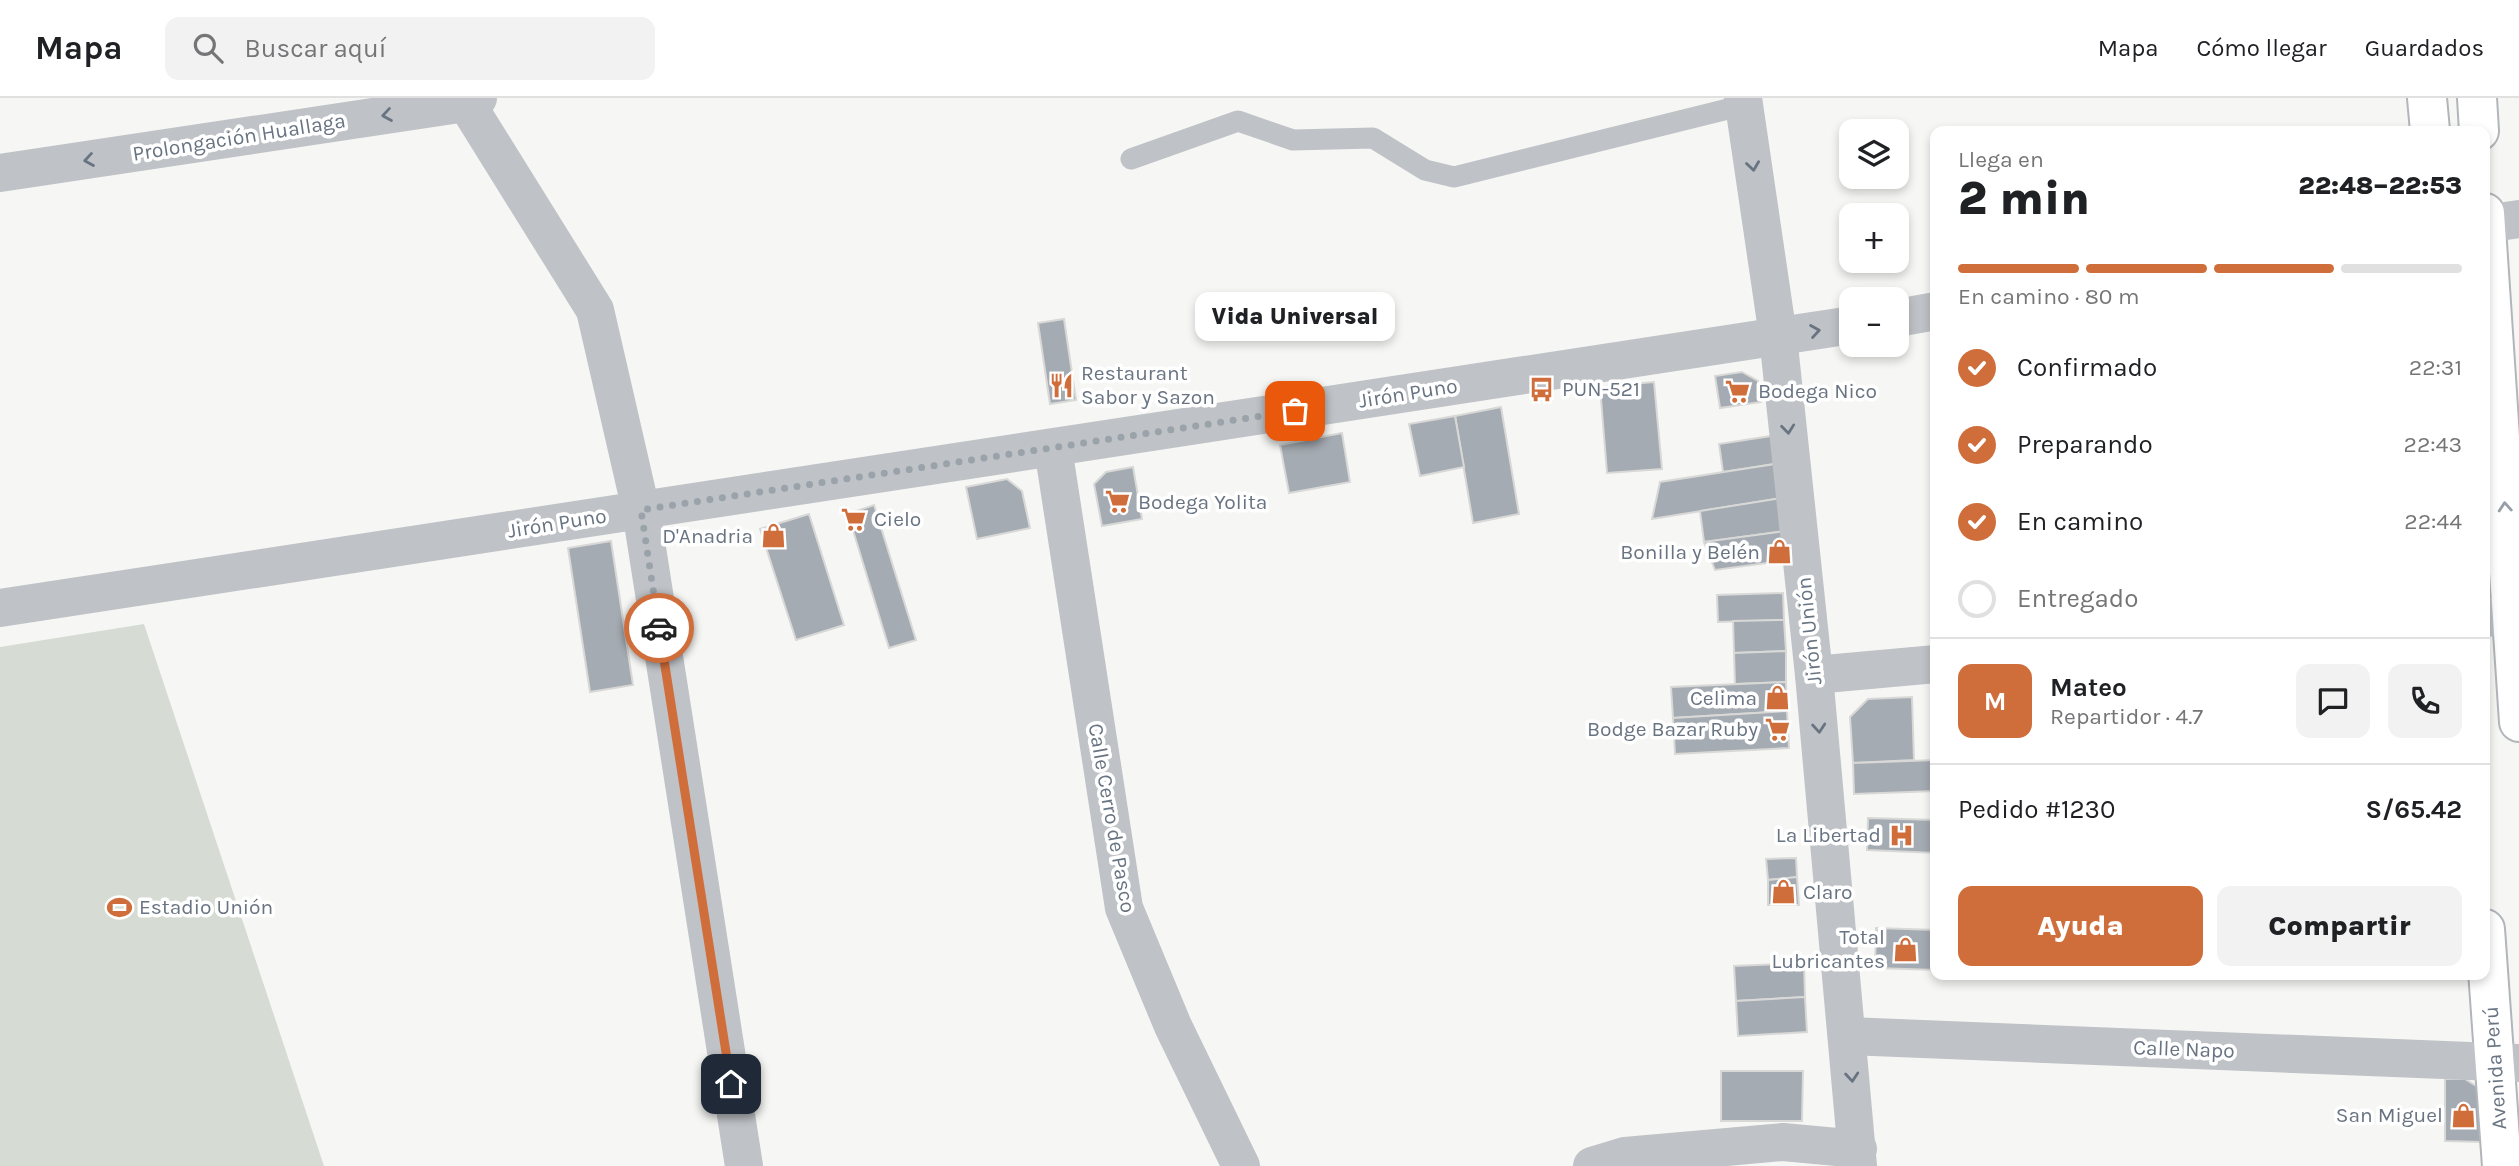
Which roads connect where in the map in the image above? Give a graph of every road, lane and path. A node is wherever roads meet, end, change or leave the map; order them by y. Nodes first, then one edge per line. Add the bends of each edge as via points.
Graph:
1 (2427, 98) edge
2 (2477, 98) edge
3 (469, 100) edge
4 (1744, 101) edge
5 (2430, 126) edge
6 (2479, 126) edge
7 (1131, 159) dead end
8 (0, 173) edge
9 (2519, 219) edge
10 (2490, 223) edge
11 (1930, 313) edge
12 (1909, 316) edge
13 (2490, 322) edge
14 (1839, 327) edge
15 (1778, 337) junction
16 (1053, 448) junction
17 (641, 510) junction
18 (0, 608) edge
19 (2505, 616) edge
20 (1930, 665) edge
21 (1814, 675) junction
22 (2519, 722) edge
23 (2490, 959) edge
24 (1848, 1036) junction
25 (2507, 1062) edge
26 (1858, 1158) edge
27 (744, 1166) edge
28 (1241, 1166) edge
29 (1592, 1166) edge
30 (2502, 1166) edge

1 - 5 main road
2 - 6 main road
3 -> 8 street, Prolongación Huallaga
3 - 17 street via 595,310
4 - 7 lane via 1454,177 1425,170 1373,138 1293,140 1238,121
4 -> 15 street, Jirón Unión
9 - 10 street
11 - 12 street
19 -> 13 main road
15 -> 14 street, Jirón Puno
15 - 16 street, Jirón Puno
15 -> 21 street, Jirón Unión
16 - 17 street, Jirón Puno
16 - 28 street, Calle Cerro de Pasco via 1124,908 1173,1026
17 - 18 street, Jirón Puno
17 - 27 street
19 - 22 main road
20 - 21 street
21 -> 24 street, Jirón Unión
23 - 25 main road, Avenida Perú
24 - 25 street, Calle Napo
24 -> 26 street, Jirón Unión
25 - 30 main road, Avenida Perú
26 - 29 street via 1783,1142 1625,1156

